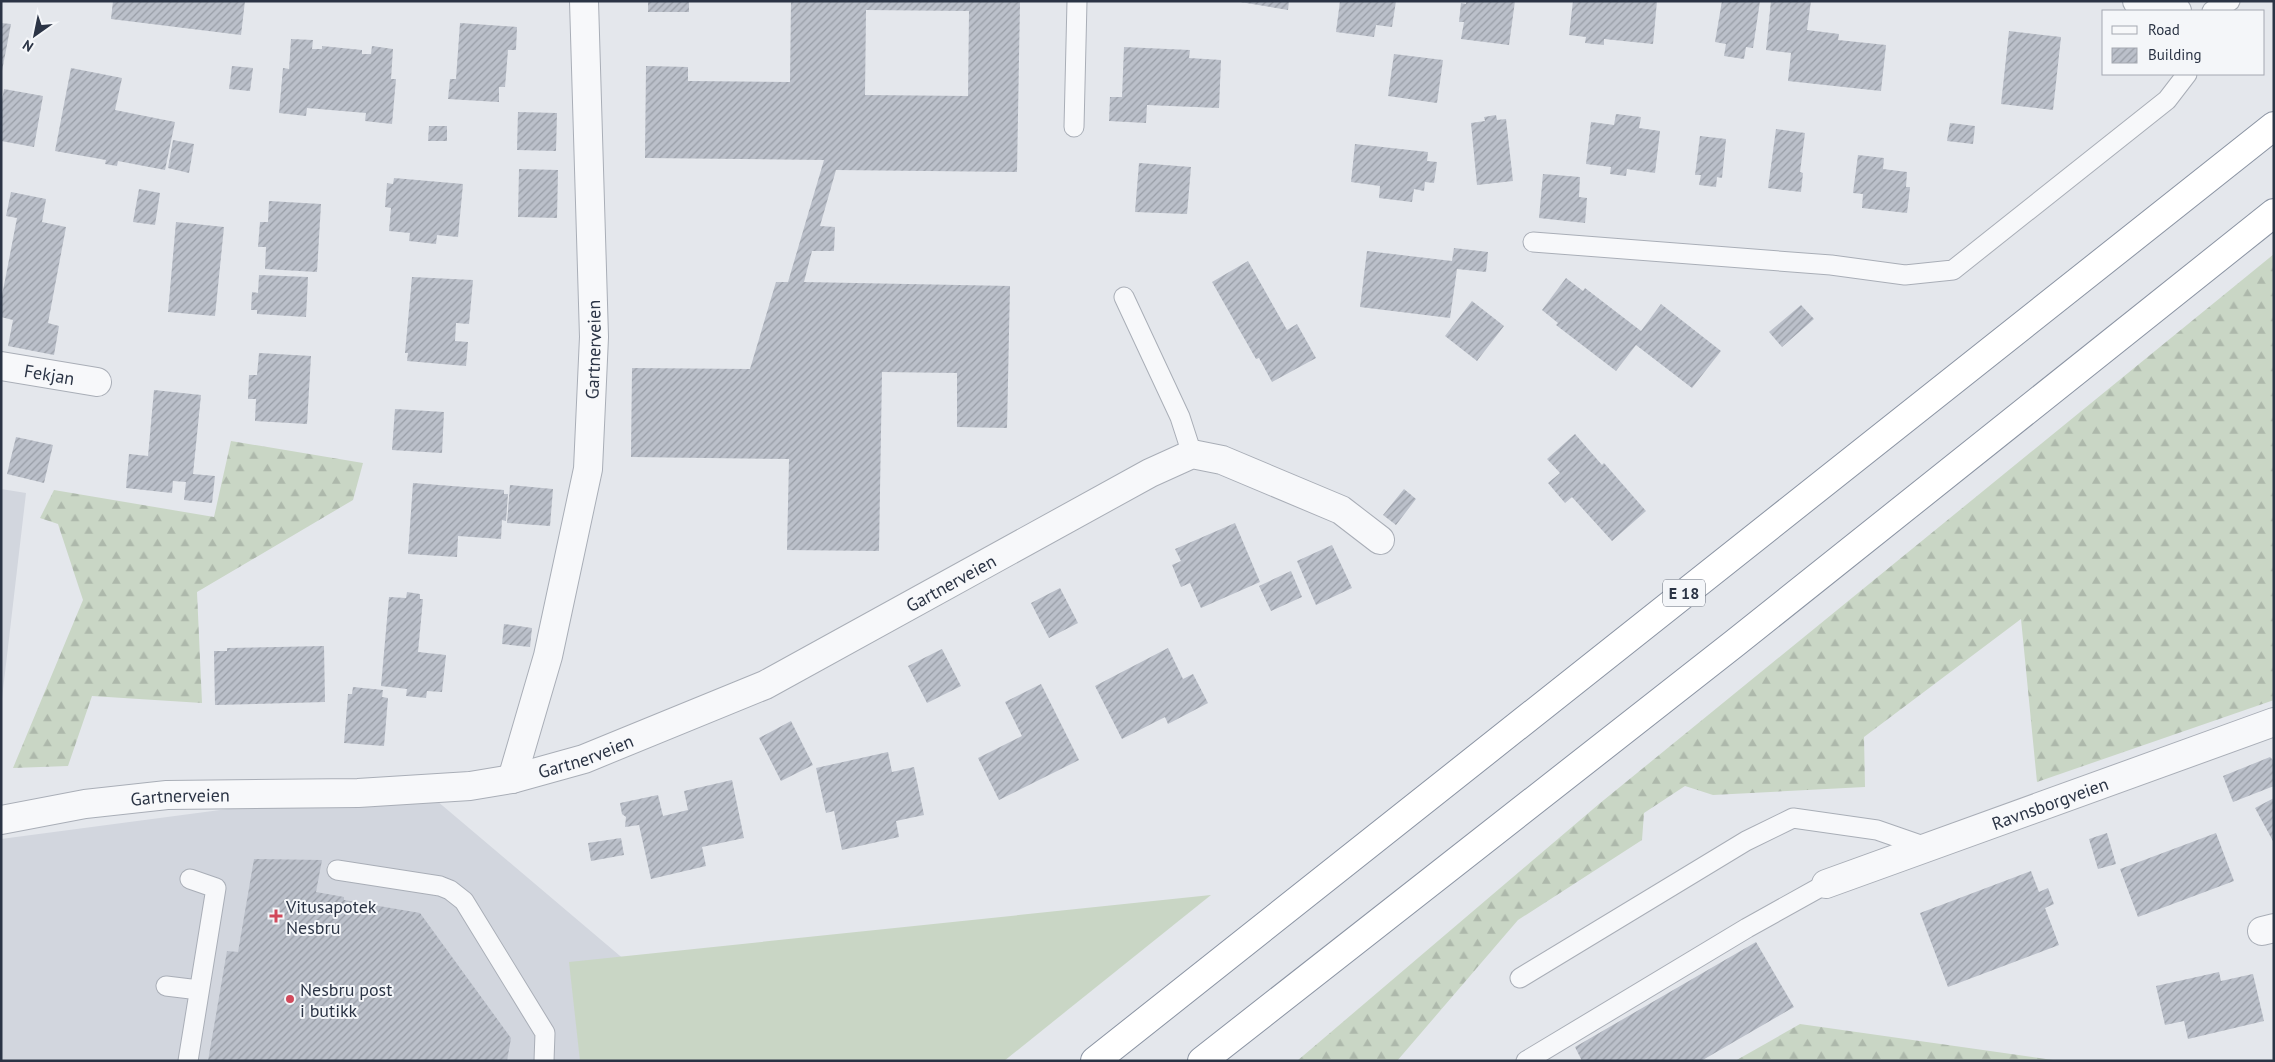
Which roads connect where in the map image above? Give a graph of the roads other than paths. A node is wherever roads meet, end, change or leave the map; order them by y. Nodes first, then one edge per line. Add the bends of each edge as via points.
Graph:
1 (584, 1) edge
2 (1077, 1) edge
3 (2137, 1) edge
4 (2230, 1) edge
5 (2174, 10) edge
6 (2214, 10) edge
7 (2186, 75) edge
8 (2274, 126) edge
9 (1074, 127) dead end
10 (2274, 213) edge
11 (1533, 242) dead end
12 (1124, 297) dead end
13 (1, 366) edge
14 (97, 382) dead end
15 (1192, 454) junction
16 (1380, 540) dead end
17 (2274, 722) edge
18 (512, 779) junction
19 (1, 820) edge
20 (1926, 848) junction
21 (337, 870) dead end
22 (190, 879) dead end
23 (1826, 884) joint
24 (1520, 978) dead end
25 (166, 986) dead end
26 (199, 990) junction
27 (188, 1061) edge
28 (544, 1061) edge
29 (1095, 1061) edge
30 (1202, 1061) edge
31 (1526, 1061) edge

1 - 18 street, Gartnerveien via 594,337 588,469 548,656
2 - 9 lane
3 - 5 street
4 - 6 lane
7 - 11 lane via 2167,100 1954,270 1905,275 1831,265
8 - 29 highway, E 18
10 - 30 highway via 1735,643
12 - 15 lane via 1180,417
13 - 14 street, Fekjan
15 - 16 street via 1222,460 1341,510
15 - 18 street, Gartnerveien via 1150,473 765,685 584,759
17 - 20 street, Ravnsborgveien
18 - 19 street, Gartnerveien via 470,786 358,793 167,795 85,804
20 - 23 street, Ravnsborgveien
20 - 24 lane via 1877,830 1793,818 1746,841
21 - 28 lane via 440,886 464,901 544,1033
22 - 26 lane via 216,888
23 - 31 lane
25 - 26 lane
26 - 27 lane

